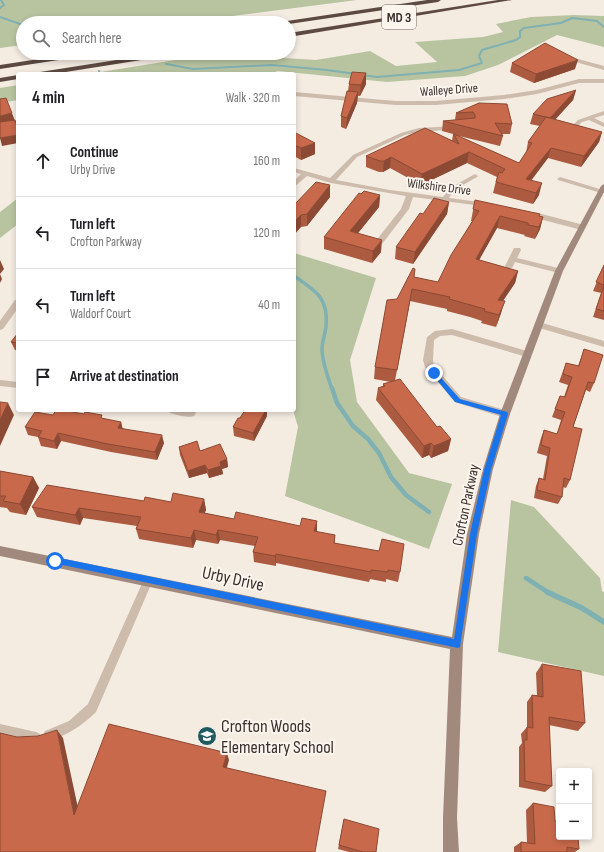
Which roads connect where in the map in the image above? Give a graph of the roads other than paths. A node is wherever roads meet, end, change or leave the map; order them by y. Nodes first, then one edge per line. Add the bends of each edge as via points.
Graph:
1 (438, 0) edge
2 (509, 0) edge
3 (296, 22) edge
4 (296, 34) edge
5 (567, 58) edge
6 (45, 60) edge
7 (129, 60) edge
8 (0, 67) edge
9 (53, 72) edge
10 (602, 74) edge
11 (16, 77) edge
12 (0, 80) edge
13 (296, 94) edge
14 (604, 113) edge
15 (589, 118) junction
16 (16, 124) edge
17 (604, 125) edge
18 (0, 127) edge
19 (463, 127) edge
20 (571, 130) edge
21 (296, 171) edge
22 (305, 174) junction
23 (475, 176) dead end
24 (560, 179) dead end
25 (331, 181) junction
26 (296, 183) edge
27 (602, 188) edge
28 (410, 195) junction
29 (446, 199) junction
30 (496, 207) edge
31 (524, 213) edge
32 (581, 227) junction
33 (379, 242) edge
34 (517, 250) dead end
35 (559, 271) junction
36 (16, 305) edge
37 (539, 325) junction
38 (0, 327) edge
39 (604, 344) edge
40 (527, 354) junction
41 (0, 383) edge
42 (16, 385) edge
43 (185, 412) edge
44 (191, 413) dead end
45 (504, 414) junction
46 (0, 551) edge
47 (148, 580) junction
48 (458, 644) junction
49 (0, 730) edge
50 (451, 852) edge

1 - 3 highway, MD 3
2 - 4 highway, MD 3
5 - 10 street
6 - 8 highway
7 - 9 highway
10 - 13 street, Walleye Drive via 537,92 436,103 374,102
11 - 12 highway
14 - 15 street
15 - 17 street
15 - 20 street via 580,121
16 - 18 street
19 - 25 street via 419,130 403,134 355,156
21 - 22 street, Wilkshire Drive
22 - 25 street, Wilkshire Drive
22 - 26 street
23 - 29 street via 452,189
24 - 27 street
25 - 28 street, Wilkshire Drive
27 - 32 street, Crofton Parkway
28 - 29 street, Wilkshire Drive
28 - 33 street via 405,209
29 - 30 street, Wilkshire Drive
31 - 32 street
32 - 35 street, Crofton Parkway
34 - 35 street via 511,262
35 - 37 street, Crofton Parkway
36 - 38 street
37 - 39 street
37 - 40 street, Crofton Parkway
40 - 45 street, Crofton Parkway
40 - 45 street via 452,332 438,333 430,339 430,367 458,400
41 - 42 street
43 - 44 street
45 - 48 street, Crofton Parkway via 473,534
46 - 47 street, Urby Drive
47 - 48 street, Urby Drive
47 - 49 lane via 92,708 82,719 52,735 32,738
48 - 50 street, Crofton Parkway via 450,818

